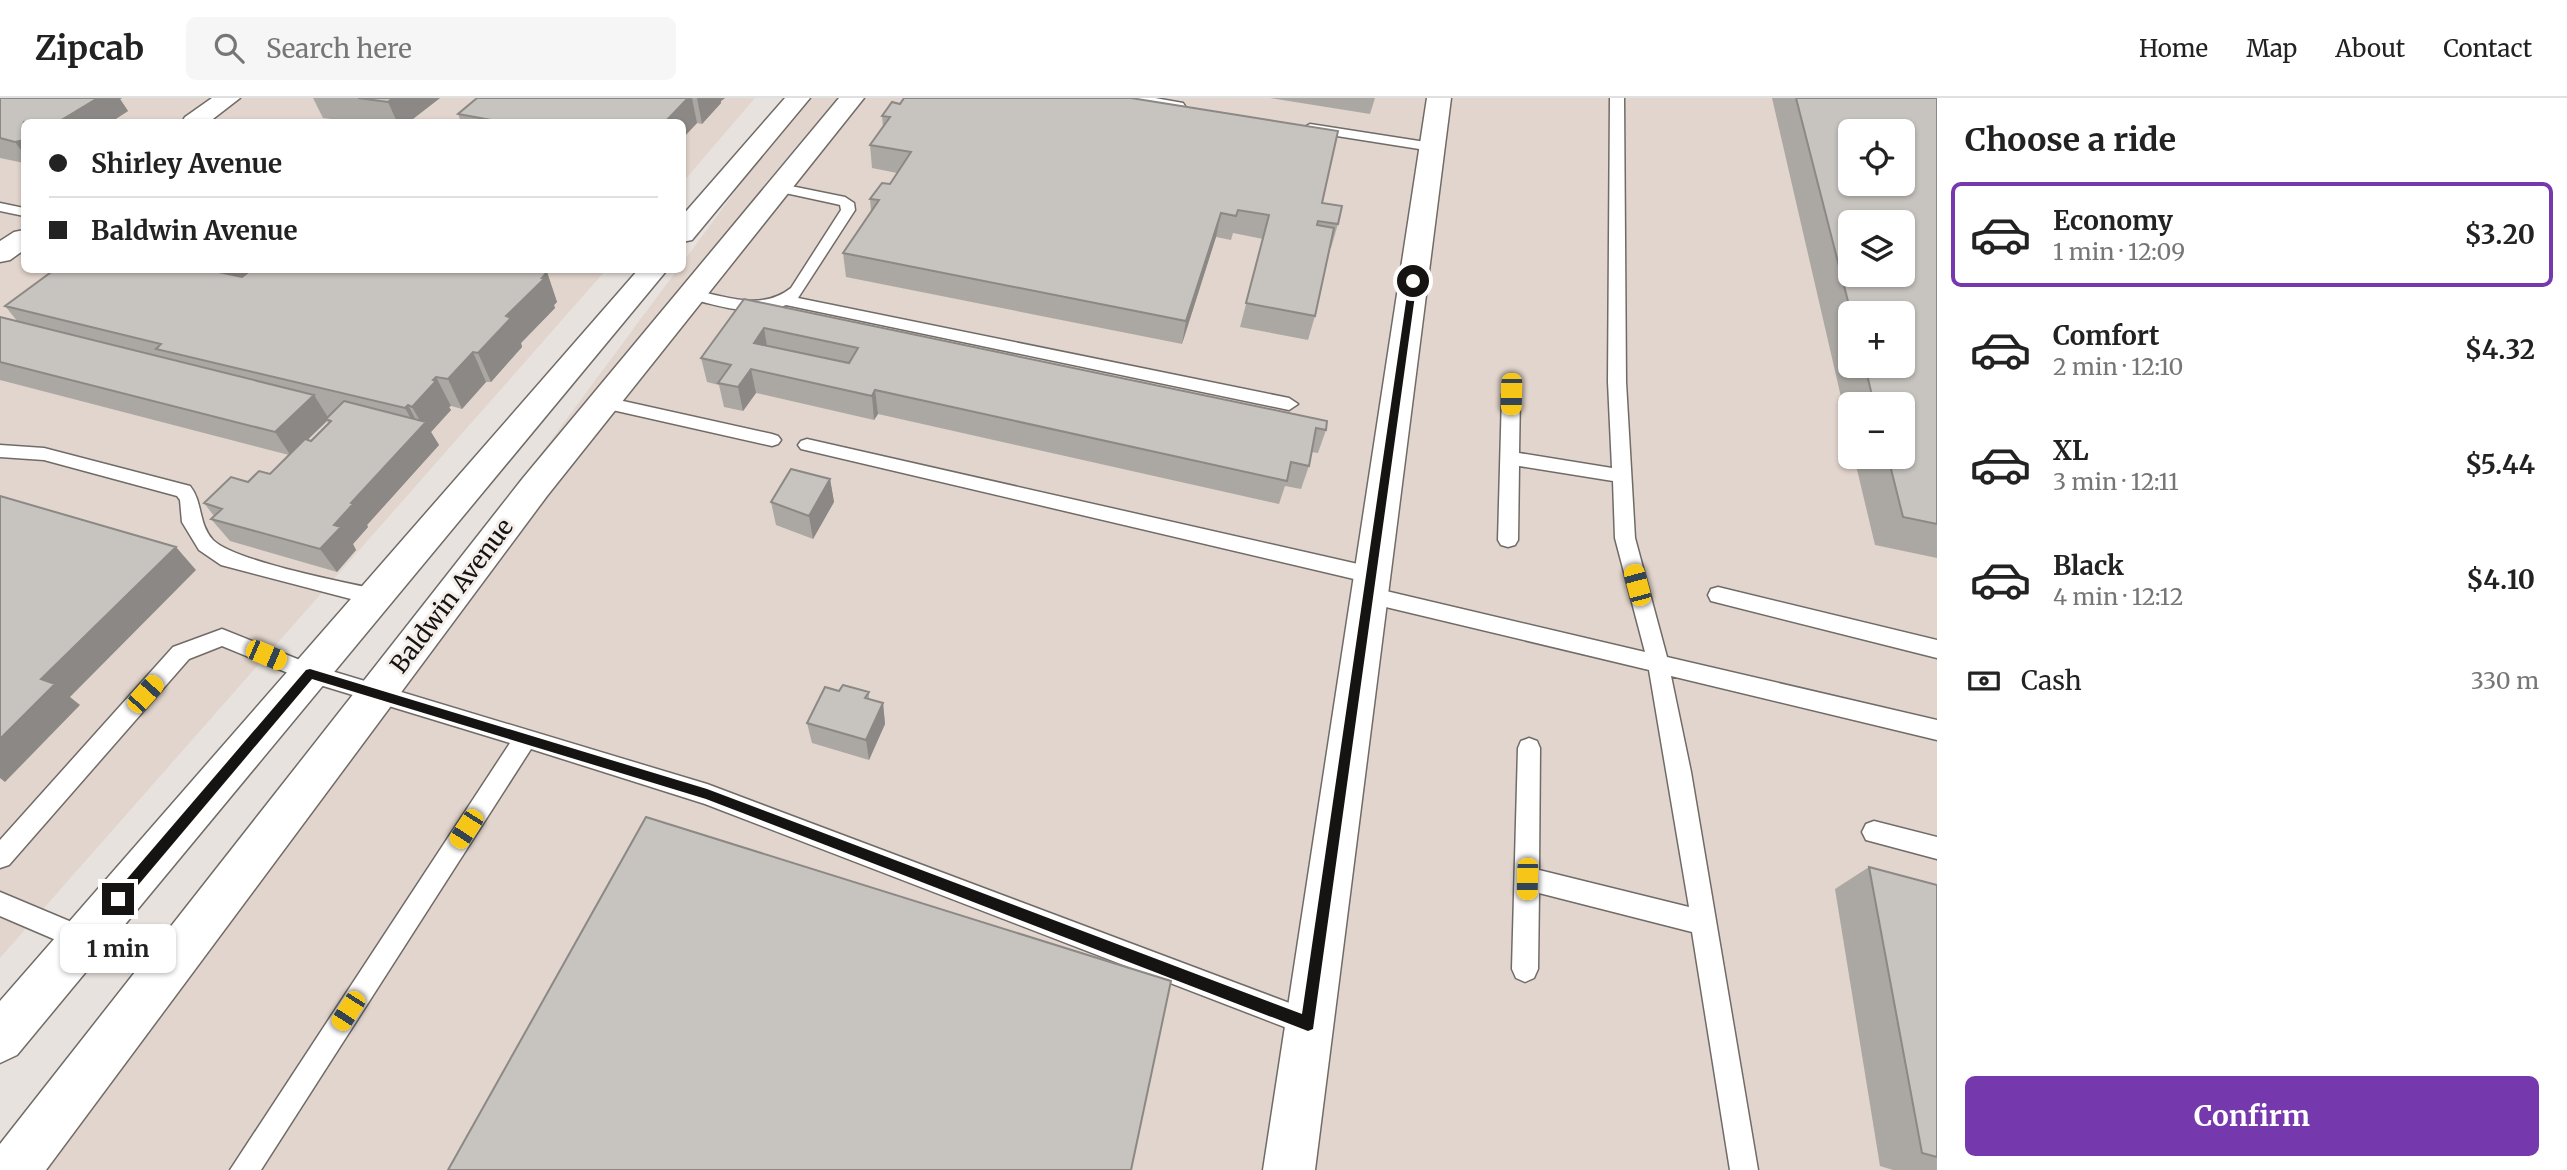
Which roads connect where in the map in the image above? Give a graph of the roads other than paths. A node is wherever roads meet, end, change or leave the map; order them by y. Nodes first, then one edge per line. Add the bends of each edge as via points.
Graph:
1 (228, 98) edge
2 (798, 98) edge
3 (852, 98) edge
4 (1132, 98) edge
5 (1439, 98) edge
6 (1617, 98) edge
7 (1186, 107) edge
8 (198, 119) edge
9 (1295, 125) edge
10 (1432, 147) junction
11 (781, 188) junction
12 (0, 207) edge
13 (21, 211) edge
14 (686, 225) edge
15 (21, 239) edge
16 (0, 254) edge
17 (650, 273) edge
18 (694, 295) junction
19 (788, 301) junction
20 (1511, 394) dead end
21 (605, 403) junction
22 (1289, 404) dead end
23 (772, 440) dead end
24 (807, 445) dead end
25 (0, 451) edge
26 (1510, 458) junction
27 (1621, 476) junction
28 (1508, 540) dead end
29 (1370, 585) junction
30 (1717, 595) dead end
31 (374, 597) junction
32 (1937, 649) edge
33 (1658, 662) junction
34 (310, 673) junction
35 (378, 693) junction
36 (1937, 730) edge
37 (526, 738) junction
38 (1529, 748) dead end
39 (1874, 832) dead end
40 (1937, 848) edge
41 (0, 857) edge
42 (1527, 879) junction
43 (0, 904) edge
44 (1704, 923) junction
45 (83, 940) junction
46 (1525, 969) dead end
47 (1308, 1023) junction
48 (0, 1038) edge
49 (14, 1167) edge
50 (244, 1170) edge
51 (1289, 1170) edge
52 (1744, 1170) edge

1 - 8 main road
2 - 14 main road
3 - 11 main road, Baldwin Avenue
4 - 7 lane
5 - 10 main road
6 - 27 lane
9 - 10 lane
10 - 29 main road
11 - 18 main road, Baldwin Avenue
11 - 19 lane via 840,200 847,203 848,210
12 - 13 lane
15 - 16 main road
17 - 31 main road
18 - 19 lane via 754,306
18 - 21 main road, Baldwin Avenue
19 - 22 lane
20 - 26 lane
21 - 23 lane
21 - 35 main road, Baldwin Avenue
24 - 29 lane
25 - 31 lane via 44,454 183,491 189,498 191,522 206,545 228,560
26 - 27 lane
26 - 28 lane
27 - 33 lane via 1625,538
29 - 33 lane
29 - 47 main road
30 - 32 lane
31 - 34 main road
33 - 36 lane
33 - 44 lane
34 - 35 lane
34 - 41 lane via 222,637 181,653
34 - 45 main road
35 - 37 lane
35 - 49 main road, Baldwin Avenue
37 - 47 lane via 707,794
37 - 50 lane
38 - 42 lane
39 - 40 lane
42 - 44 lane
42 - 46 lane
43 - 45 lane
44 - 52 lane
45 - 48 main road
47 - 51 main road

